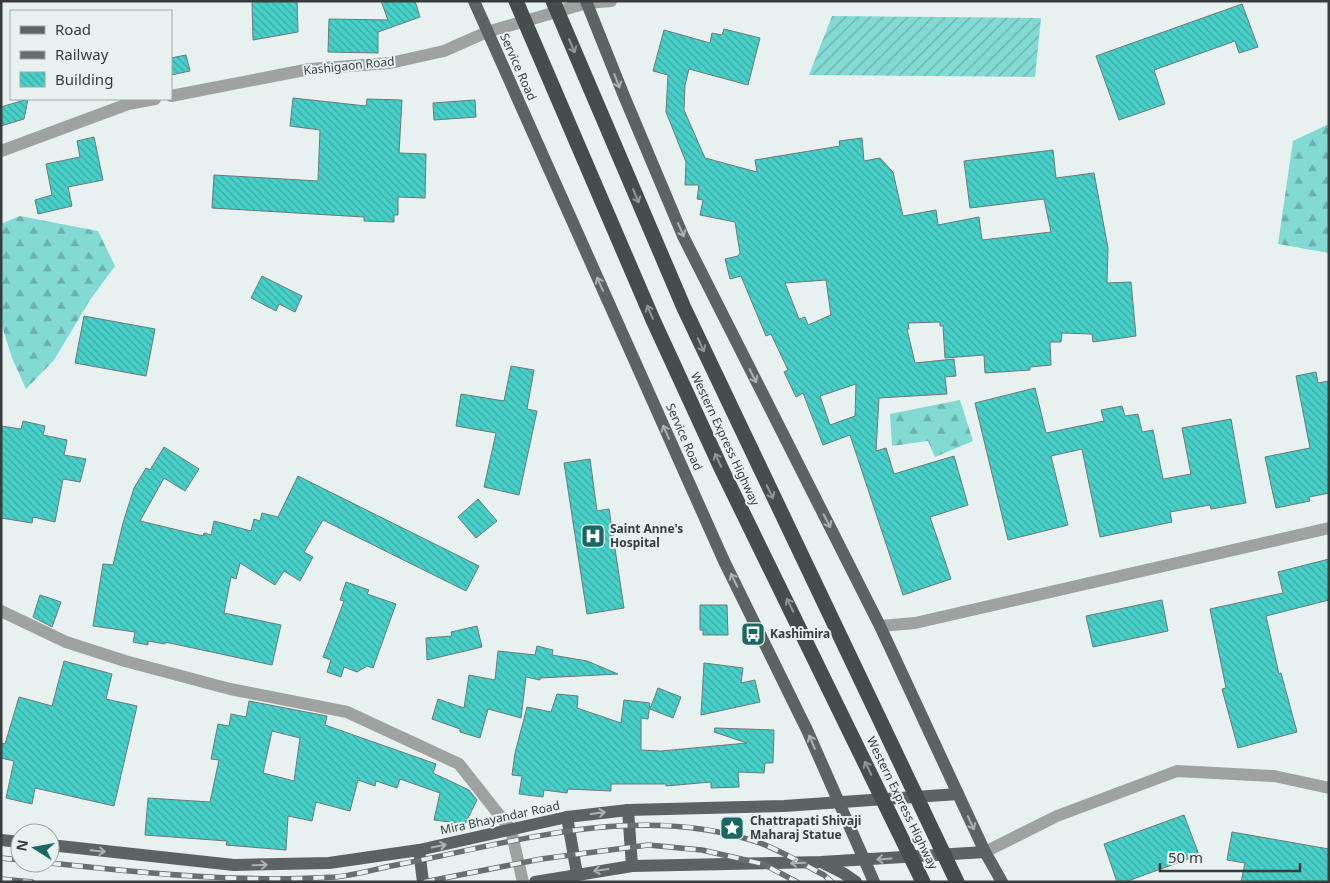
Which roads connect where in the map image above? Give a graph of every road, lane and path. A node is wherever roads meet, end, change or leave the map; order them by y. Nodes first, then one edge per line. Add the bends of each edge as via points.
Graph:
1 (474, 1) edge
2 (516, 1) edge
3 (553, 1) edge
4 (611, 1) edge
5 (587, 2) edge
6 (487, 32) junction
7 (172, 96) edge
8 (150, 100) edge
9 (1, 151) edge
10 (1329, 528) edge
11 (1, 611) edge
12 (880, 626) junction
13 (1329, 788) edge
14 (958, 794) junction
15 (838, 803) junction
16 (628, 810) junction
17 (567, 817) junction
18 (511, 830) junction
19 (60, 846) edge
20 (419, 850) junction
21 (985, 852) junction
22 (864, 860) junction
23 (821, 862) junction
24 (632, 866) junction
25 (576, 874) junction
26 (423, 882) edge
27 (523, 882) edge
28 (535, 882) edge
29 (856, 882) edge
30 (874, 882) edge
31 (923, 882) edge
32 (957, 882) edge
33 (1002, 882) edge

1 - 6 main road, Service Road
31 -> 2 highway, Western Express Highway, bridge via 722,470 657,329
3 -> 32 highway, Western Express Highway, bridge via 696,335
4 - 5 street, Kashigaon Road
5 - 6 street, Kashigaon Road
5 -> 12 main road via 683,236
6 - 7 street, Kashigaon Road via 444,51 390,63 310,69
15 -> 6 main road, Service Road via 807,730 724,562
8 - 9 street via 128,104
10 - 12 street via 915,623
11 - 18 street via 66,642 125,662 230,689 347,712 459,764
12 - 14 main road
13 - 21 street via 1274,776 1177,771 1057,816
14 - 15 main road, Mira Bhayandar Road
14 -> 21 main road
15 - 16 main road, Mira Bhayandar Road
15 - 22 main road, Service Road
17 -> 16 main road, Mira Bhayandar Road
16 - 24 main road
17 - 18 main road, Mira Bhayandar Road
17 - 25 main road
20 -> 18 main road, Mira Bhayandar Road
18 - 27 street
19 -> 20 main road, Mira Bhayandar Road via 234,866 328,863
20 - 26 main road
21 -> 22 main road
21 - 33 main road
22 - 23 main road
22 - 30 main road, Service Road
23 -> 24 main road
23 - 29 main road
24 -> 25 main road
25 - 28 main road

